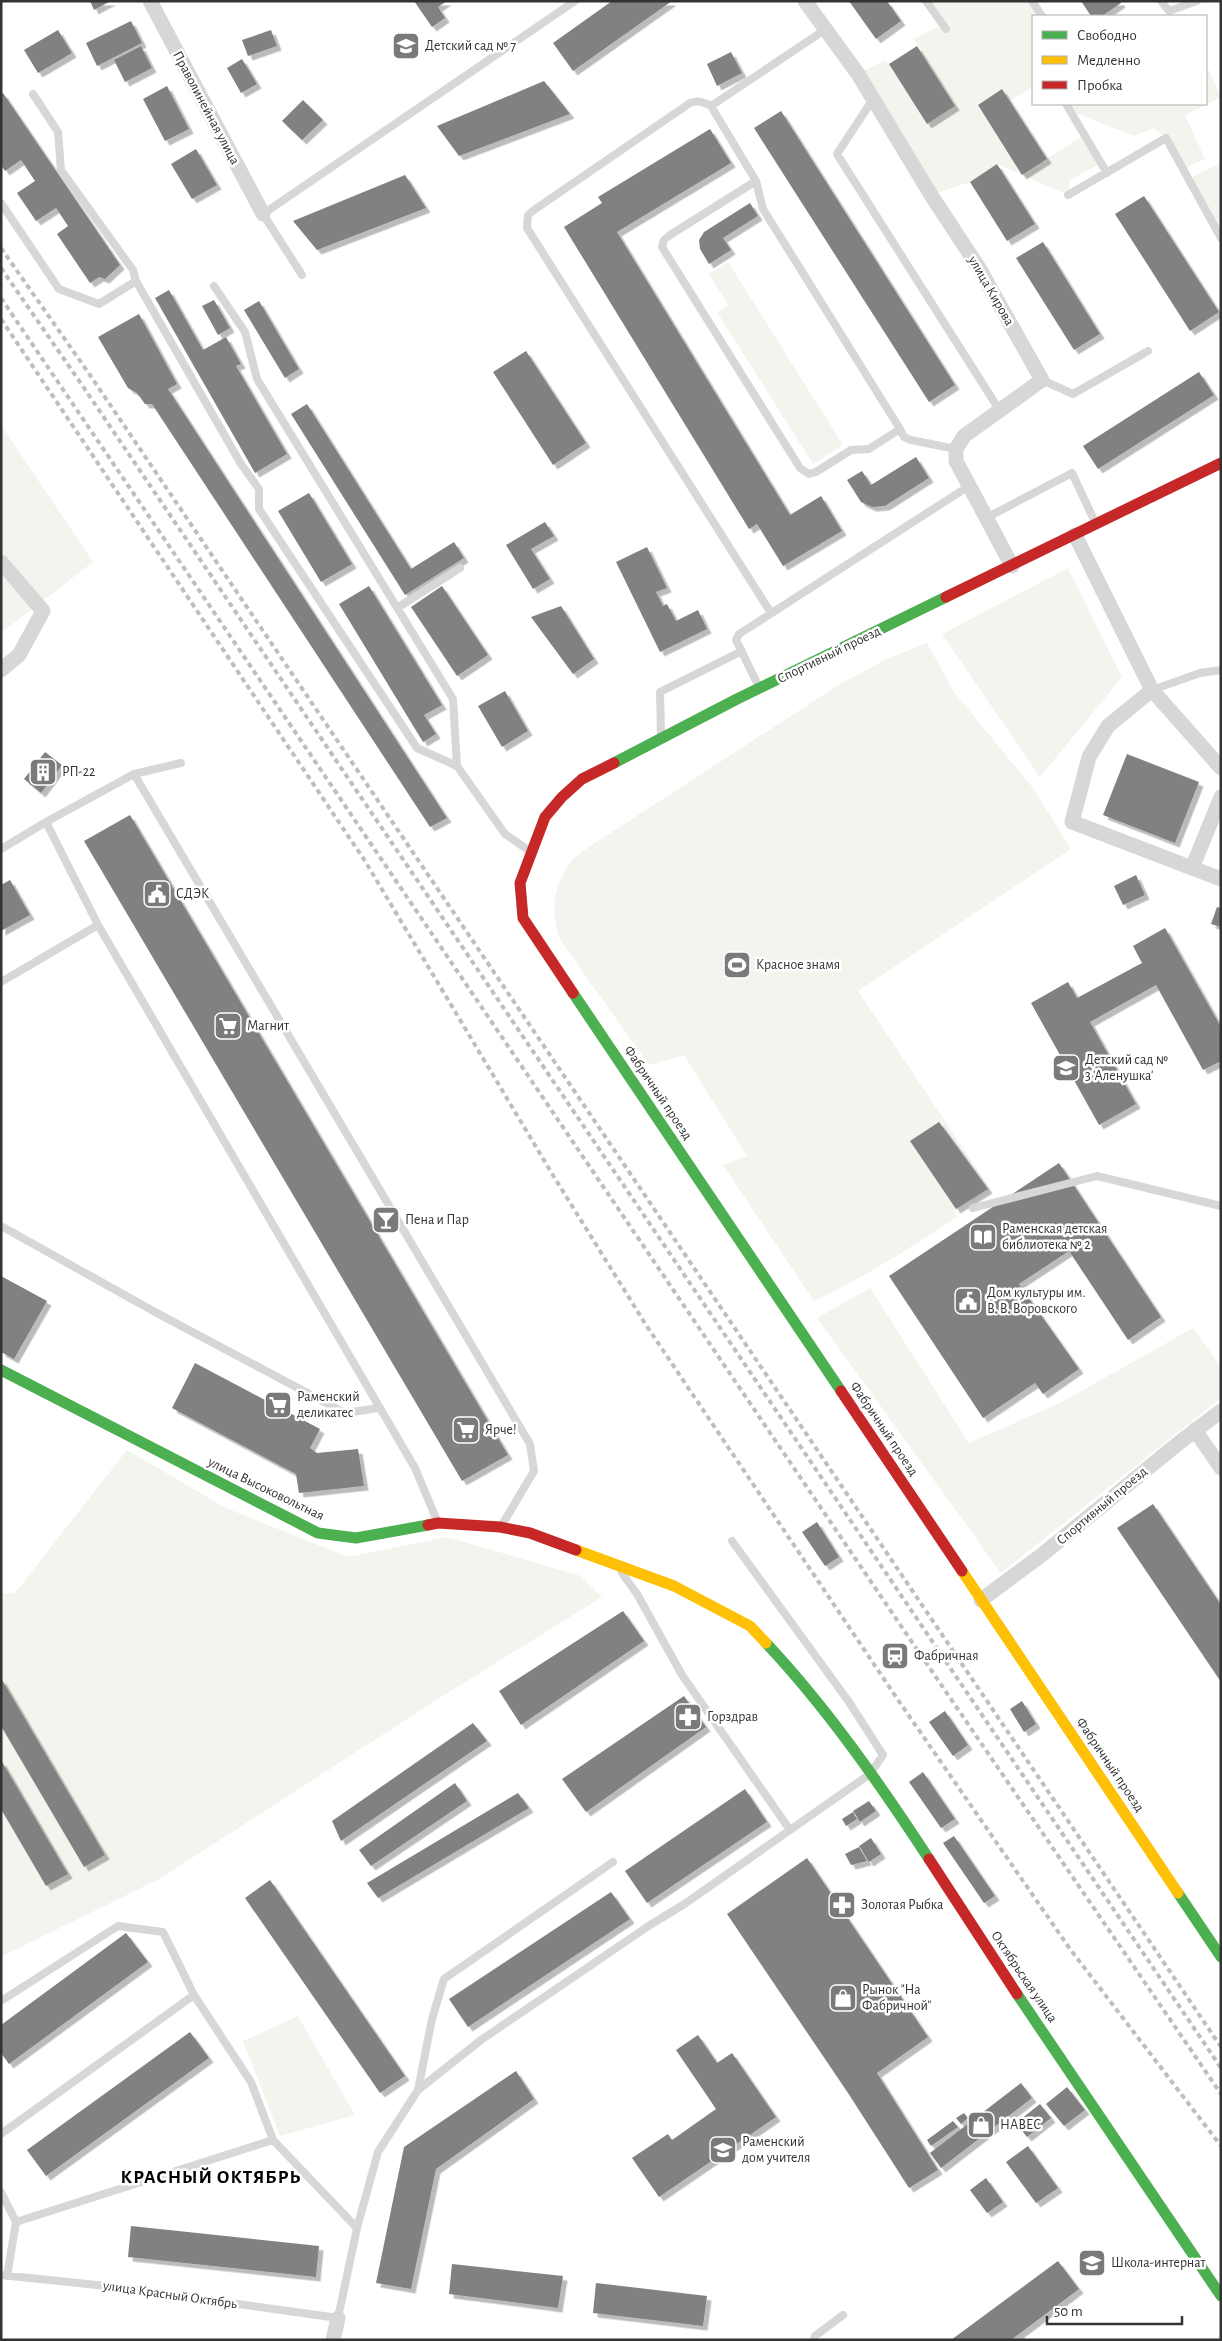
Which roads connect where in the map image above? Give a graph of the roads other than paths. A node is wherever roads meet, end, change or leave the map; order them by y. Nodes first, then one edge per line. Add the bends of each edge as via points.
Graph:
1 (150, 1) edge
2 (575, 1) edge
3 (805, 1) edge
4 (926, 1) edge
5 (1032, 1) edge
6 (1161, 1) edge
7 (1197, 1) edge
8 (1041, 15) edge
9 (826, 29) junction
10 (946, 29) dead end
11 (33, 94) dead end
12 (873, 99) junction
13 (1067, 105) edge
14 (710, 106) junction
15 (1107, 173) junction
16 (756, 181) junction
17 (1068, 195) dead end
18 (1, 203) edge
19 (263, 214) junction
20 (1221, 238) edge
21 (302, 275) dead end
22 (136, 281) junction
23 (214, 286) dead end
24 (1148, 350) dead end
25 (1042, 380) junction
26 (1000, 411) junction
27 (900, 429) junction
28 (956, 449) junction
29 (1221, 463) edge
30 (969, 486) junction
31 (986, 518) junction
32 (1096, 525) junction
33 (1075, 535) junction
34 (1, 562) edge
35 (1012, 566) junction
36 (460, 568) dead end
37 (397, 608) junction
38 (771, 613) junction
39 (742, 651) junction
40 (1, 670) edge
41 (1221, 670) edge
42 (760, 688) junction
43 (1152, 690) junction
44 (661, 739) junction
45 (181, 763) dead end
46 (457, 766) junction
47 (1221, 768) edge
48 (134, 774) junction
49 (1221, 797) edge
50 (46, 822) junction
51 (1, 849) edge
52 (531, 852) junction
53 (1192, 868) junction
54 (1221, 879) edge
55 (523, 918) joint
56 (98, 925) junction
57 (1, 982) edge
58 (1221, 1206) edge
59 (973, 1208) dead end
60 (1, 1226) edge
61 (1, 1370) edge
62 (379, 1408) junction
63 (1221, 1411) edge
64 (1195, 1430) junction
65 (1221, 1468) edge
66 (438, 1523) junction
67 (500, 1527) junction
68 (732, 1541) dead end
69 (615, 1564) junction
70 (981, 1600) junction
71 (798, 1677) joint
72 (870, 1774) junction
73 (790, 1830) junction
74 (613, 1862) dead end
75 (1221, 1956) edge
76 (194, 1995) junction
77 (1, 2001) edge
78 (418, 2090) junction
79 (1, 2134) edge
80 (273, 2140) junction
81 (1, 2192) edge
82 (16, 2222) junction
83 (357, 2228) junction
84 (4, 2276) edge
85 (1221, 2296) edge
86 (843, 2315) dead end
87 (338, 2318) junction
88 (332, 2340) edge
89 (814, 2340) edge

1 - 19 street, Праволинейная улица
2 - 19 lane
3 - 9 street, улица Кирова
4 - 10 lane
5 - 8 lane
6 - 7 lane via 1169,10
9 - 12 street, улица Кирова
9 - 14 lane
11 - 22 lane via 58,132 61,170 133,270
12 - 25 street, улица Кирова via 979,268
12 - 26 lane via 836,154
13 - 15 lane
14 - 16 lane
14 - 38 lane via 696,101 690,103 534,210 528,215 526,228
15 - 17 lane
15 - 20 lane via 1166,138
16 - 27 lane via 763,209
16 - 27 lane via 670,235 662,247 665,255 804,472 816,472 850,450 869,449
18 - 22 lane via 59,289 98,304
19 - 21 lane
22 - 46 lane via 259,489 259,509 411,740 417,748
23 - 37 lane via 245,332 257,379
24 - 25 lane via 1073,394
25 - 26 street
26 - 28 street via 964,436
27 - 28 lane via 904,437 911,440
28 - 30 street via 956,461
29 - 32 main road, Спортивный проезд
30 - 31 street
30 - 38 lane
31 - 32 lane via 1072,473
31 - 35 street
32 - 33 main road, Спортивный проезд
33 - 35 main road, Спортивный проезд
33 - 43 street
34 - 40 street via 43,611 18,656
35 - 42 main road, Спортивный проезд
36 - 37 lane
37 - 46 lane via 453,699
38 - 39 lane via 737,636
39 - 42 lane
39 - 44 lane via 660,692
41 - 43 lane via 1200,673
42 - 44 main road, Спортивный проезд
43 - 47 street
43 - 53 street via 1108,726 1089,757 1072,822
44 - 52 main road, Спортивный проезд via 582,779 545,817
45 - 48 lane
46 - 52 lane via 506,834
48 - 50 lane
48 - 67 lane via 530,1444 534,1471
49 - 53 street
50 - 51 lane
50 - 56 lane
52 - 55 main road, Спортивный проезд via 520,883
53 - 54 street
55 - 70 main road, Фабричный проезд
56 - 57 lane
56 - 62 lane
58 - 59 lane via 1097,1176
60 - 62 lane via 345,1413
61 - 66 main road, улица Высоковольтная via 318,1533 356,1538
62 - 66 lane via 415,1468
63 - 64 street, Спортивный проезд
64 - 65 street
64 - 70 street, Спортивный проезд via 1043,1554
66 - 67 main road, улица Высоковольтная
67 - 69 main road, улица Высоковольтная via 530,1533
68 - 72 lane via 870,1734 883,1756
69 - 71 main road, улица Высоковольтная via 674,1586 750,1626
69 - 73 lane via 637,1594 682,1675
70 - 75 main road, Фабричный проезд
71 - 72 main road, Октябрьская улица
72 - 73 lane
72 - 85 main road, Октябрьская улица
73 - 78 lane via 481,2040
74 - 78 lane via 444,1980 432,2019
76 - 77 lane via 163,1932 118,1926
76 - 79 lane
76 - 80 lane via 251,2082
78 - 83 lane via 378,2152
80 - 82 lane
80 - 83 lane
81 - 82 lane
82 - 84 lane
83 - 87 lane
84 - 87 lane, улица Красный Октябрь via 116,2287
86 - 89 lane
87 - 88 street

